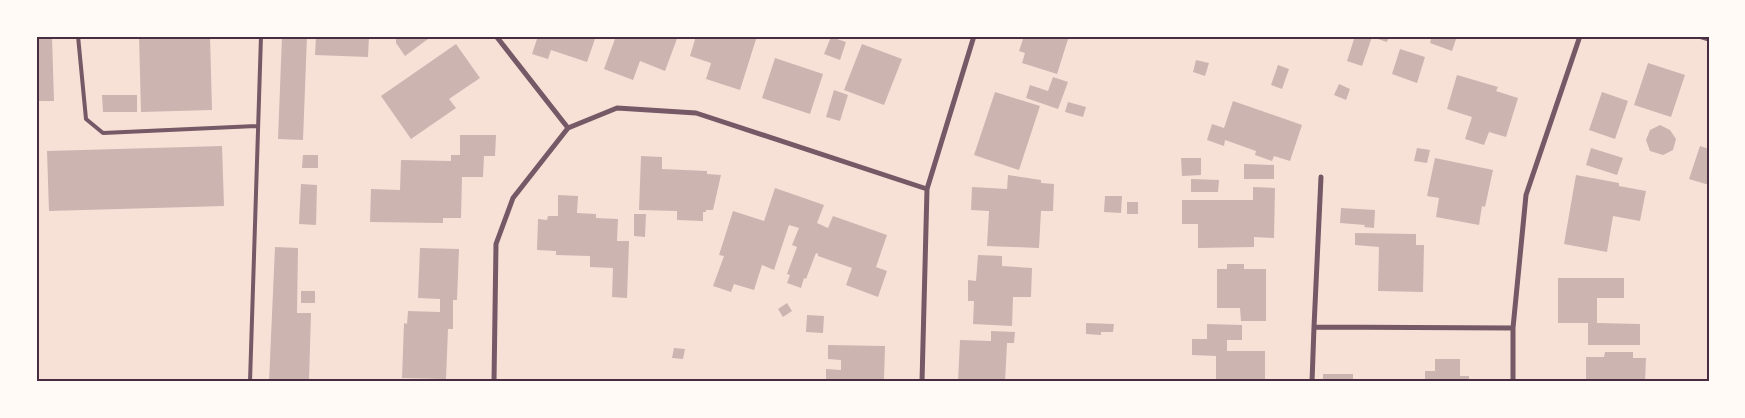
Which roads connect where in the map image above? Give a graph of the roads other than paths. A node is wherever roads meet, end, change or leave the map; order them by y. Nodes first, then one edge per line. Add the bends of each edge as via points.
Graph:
1 (78, 36) edge
2 (262, 36) edge
3 (496, 36) edge
4 (974, 36) edge
5 (1580, 36) edge
6 (1699, 36) edge
7 (1709, 39) edge
8 (258, 126) junction
9 (568, 128) junction
10 (1321, 178) dead end
11 (927, 189) junction
12 (1314, 327) junction
13 (1513, 328) junction
14 (250, 382) edge
15 (494, 382) edge
16 (922, 382) edge
17 (1312, 382) edge
18 (1513, 382) edge

1 - 8 lane via 86,119 103,134
2 - 8 lane
3 - 9 street
4 - 11 street
5 - 13 street via 1526,195
6 - 7 street
8 - 14 lane
9 - 11 street via 617,108 696,113
9 - 15 street via 513,198 496,244
10 - 12 street
11 - 16 street
12 - 13 street
12 - 17 street
13 - 18 street

